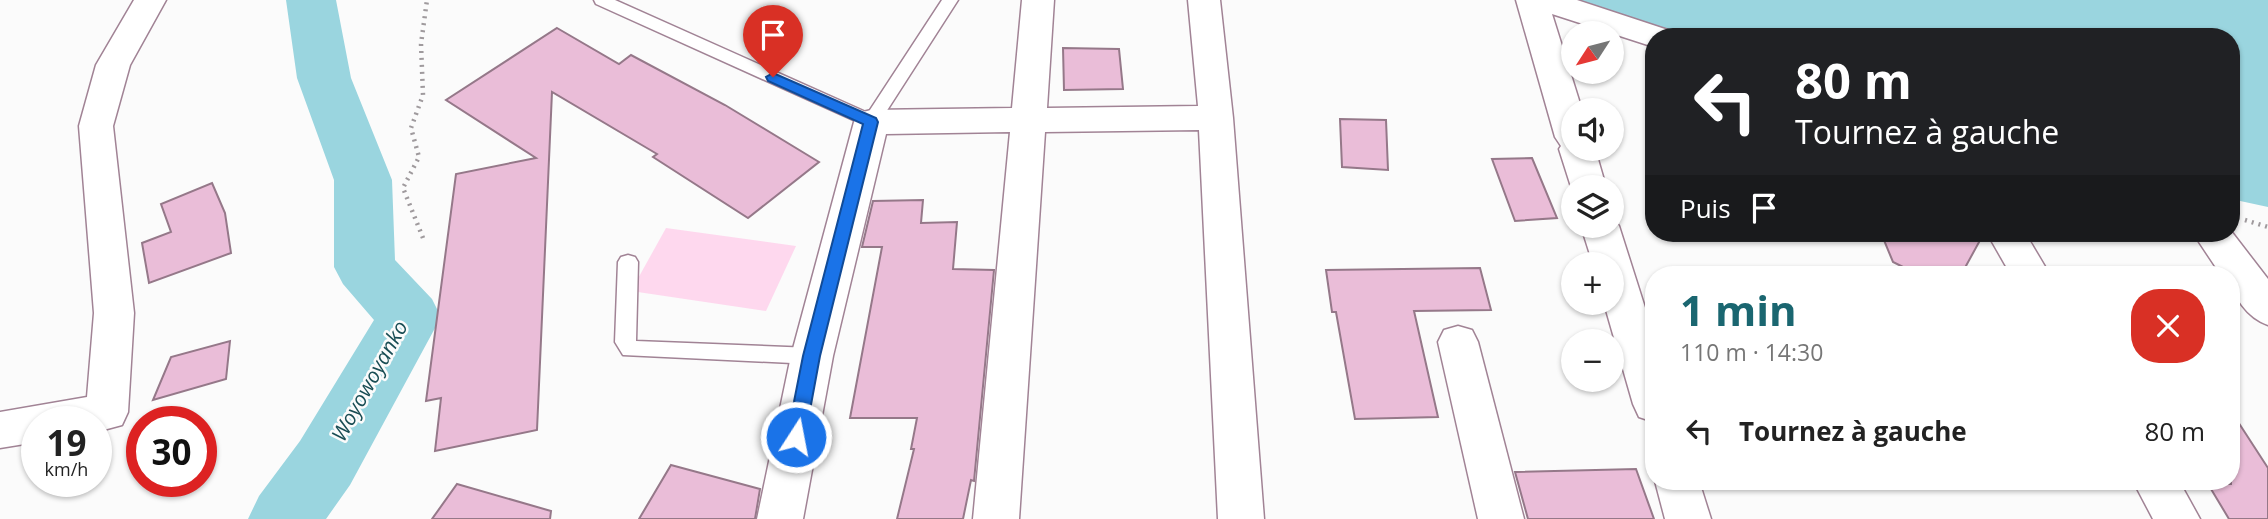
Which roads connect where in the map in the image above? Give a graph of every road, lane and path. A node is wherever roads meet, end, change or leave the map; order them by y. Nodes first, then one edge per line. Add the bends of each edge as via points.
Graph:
1 (150, 0) edge
2 (427, 0) edge
3 (602, 0) edge
4 (950, 0) edge
5 (1038, 0) edge
6 (1204, 0) edge
7 (1532, 0) edge
8 (1544, 0) edge
9 (1645, 33) edge
10 (1561, 98) edge
11 (1216, 118) junction
12 (1028, 120) junction
13 (871, 122) junction
14 (2240, 226) edge
15 (2268, 227) edge
16 (424, 238) dead end
17 (2011, 242) edge
18 (2236, 242) edge
19 (628, 262) dead end
20 (2026, 266) edge
21 (1624, 305) edge
22 (2268, 309) edge
23 (1458, 342) dead end
24 (812, 356) junction
25 (1645, 374) edge
26 (107, 406) edge
27 (21, 427) edge
28 (0, 430) edge
29 (1680, 490) edge
30 (2160, 490) edge
31 (780, 519) edge
32 (996, 519) edge
33 (1241, 519) edge
34 (1501, 519) edge
35 (1688, 519) edge
36 (2177, 519) edge

1 - 26 street via 113,65 96,126 114,313
2 - 16 path via 421,44 423,95 411,128 419,157 402,188
3 - 13 lane
4 - 13 lane
5 - 12 street
6 - 11 street
7 - 10 street
8 - 9 street
11 - 12 street
11 - 33 street
12 - 13 street
12 - 32 street
13 - 24 street
14 - 15 path
17 - 20 street
18 - 22 street
19 - 24 lane via 625,342 630,349
21 - 25 street
23 - 34 street
24 - 31 street
27 - 28 street
29 - 35 street
30 - 36 street

